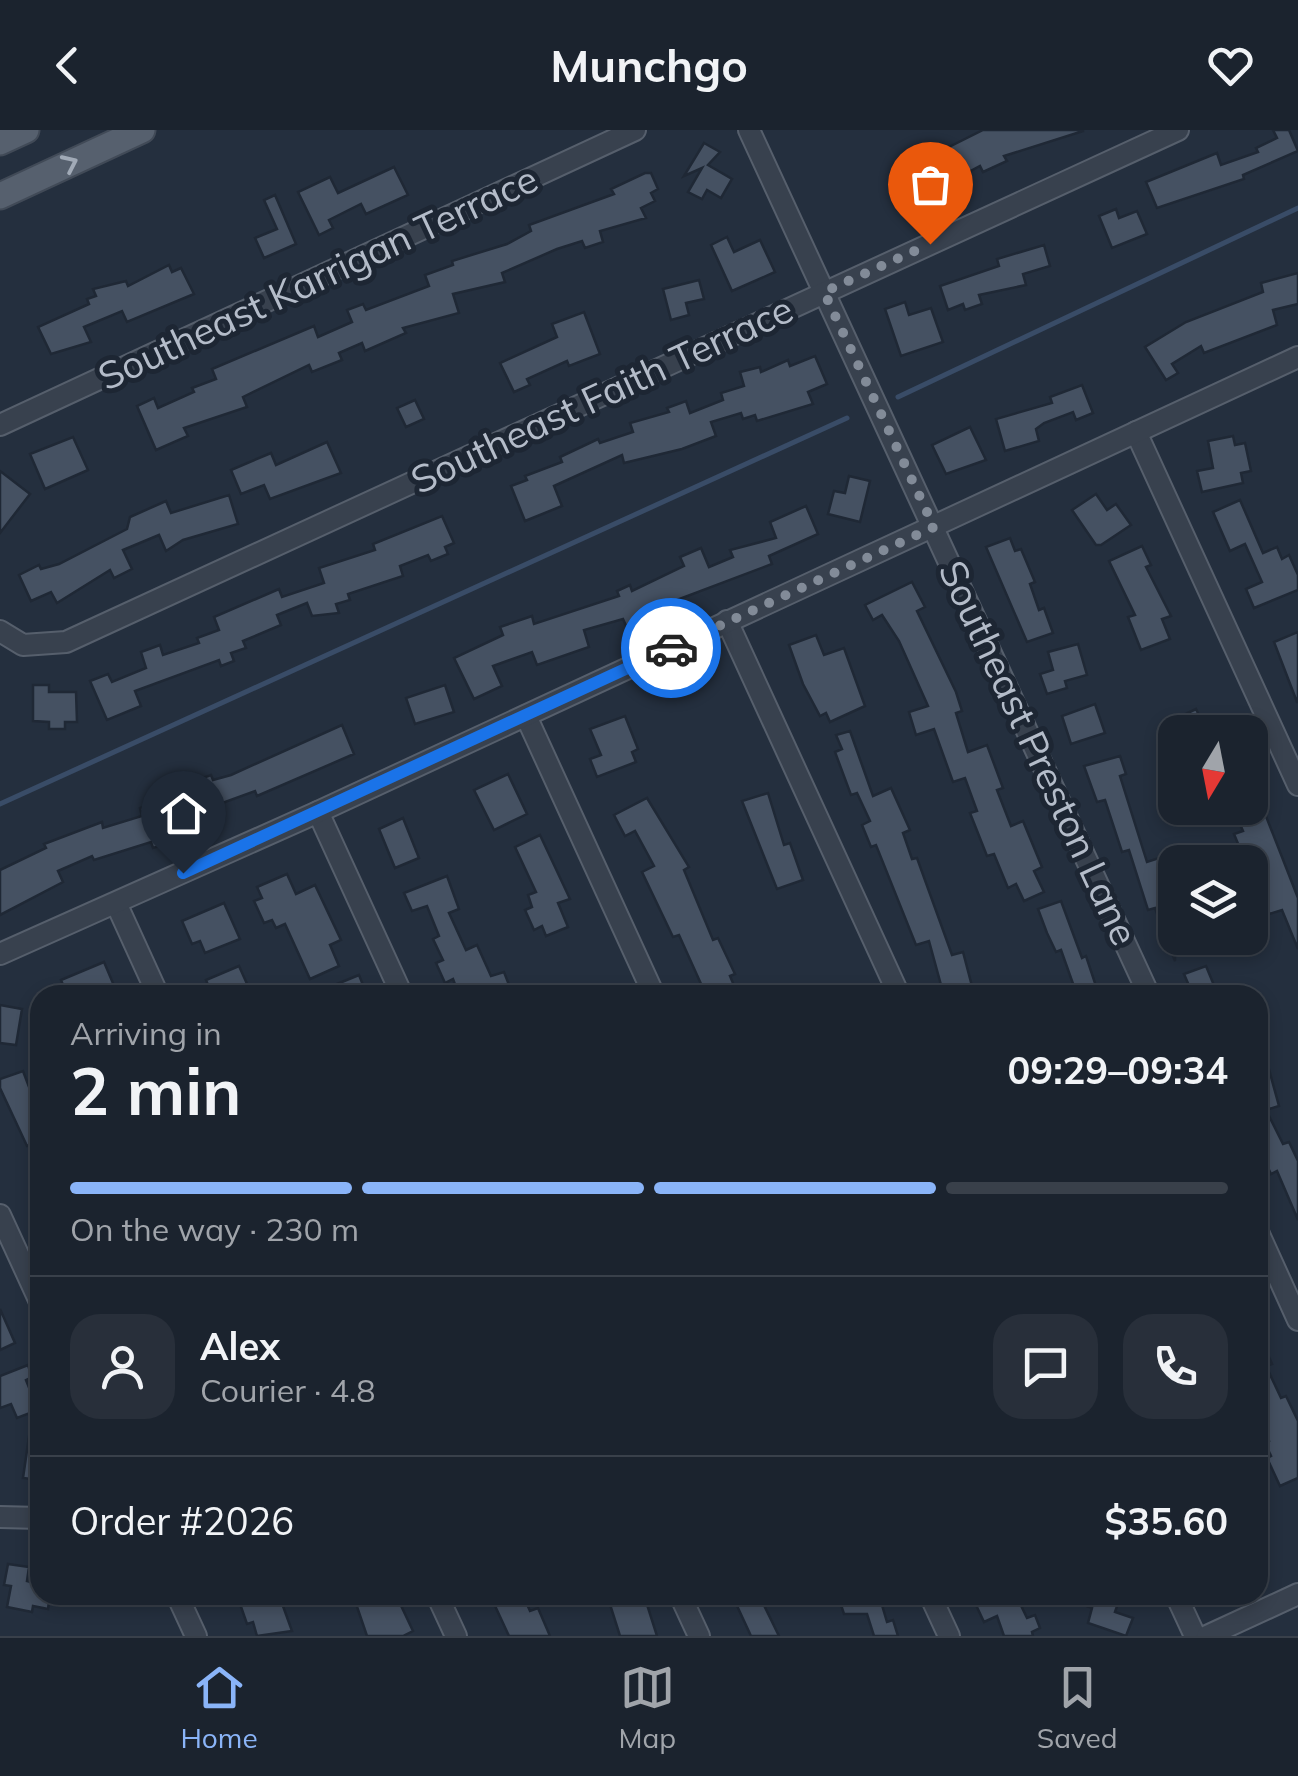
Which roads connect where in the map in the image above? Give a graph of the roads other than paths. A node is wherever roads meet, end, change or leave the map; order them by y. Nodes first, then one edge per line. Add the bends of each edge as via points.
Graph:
1 (26, 130) edge
2 (141, 130) edge
3 (635, 130) edge
4 (749, 130) edge
5 (1178, 130) edge
6 (0, 142) edge
7 (0, 196) edge
8 (824, 292) junction
9 (1298, 357) edge
10 (0, 426) edge
11 (1136, 432) junction
12 (934, 527) junction
13 (727, 621) junction
14 (0, 631) edge
15 (526, 716) junction
16 (1298, 785) edge
17 (318, 812) junction
18 (116, 903) junction
19 (0, 954) edge
20 (153, 985) edge
21 (397, 985) edge
22 (649, 985) edge
23 (894, 985) edge
24 (1144, 985) edge
25 (0, 1215) edge
26 (5, 1242) edge
27 (1268, 1254) edge
28 (30, 1285) edge
29 (1298, 1320) edge
30 (0, 1518) edge
31 (30, 1518) edge
32 (1298, 1594) edge
33 (182, 1605) edge
34 (441, 1605) edge
35 (685, 1605) edge
36 (935, 1605) edge
37 (1180, 1605) edge
38 (196, 1636) edge
39 (456, 1636) edge
40 (699, 1636) edge
41 (949, 1636) edge
42 (1194, 1636) edge
43 (1207, 1636) edge

1 - 6 main road
7 -> 2 main road
3 - 10 street, Southeast Karrigan Terrace
4 - 8 street, Southeast Preston Lane
5 - 8 street, Southeast Faith Terrace
8 - 12 street, Southeast Preston Lane
8 - 14 street, Southeast Faith Terrace via 66,642 22,645
9 - 11 street
11 - 12 street
11 - 16 street
12 - 13 street
12 - 24 street, Southeast Preston Lane
13 - 15 street
13 - 23 street
15 - 17 street
15 - 22 street
17 - 18 street
17 - 21 street
18 - 19 street
18 - 20 street
25 - 26 street
26 - 28 street
27 - 29 street
30 - 31 street
32 - 43 street
33 - 38 street
34 - 39 street
35 - 40 street
36 - 41 street
37 - 42 street

